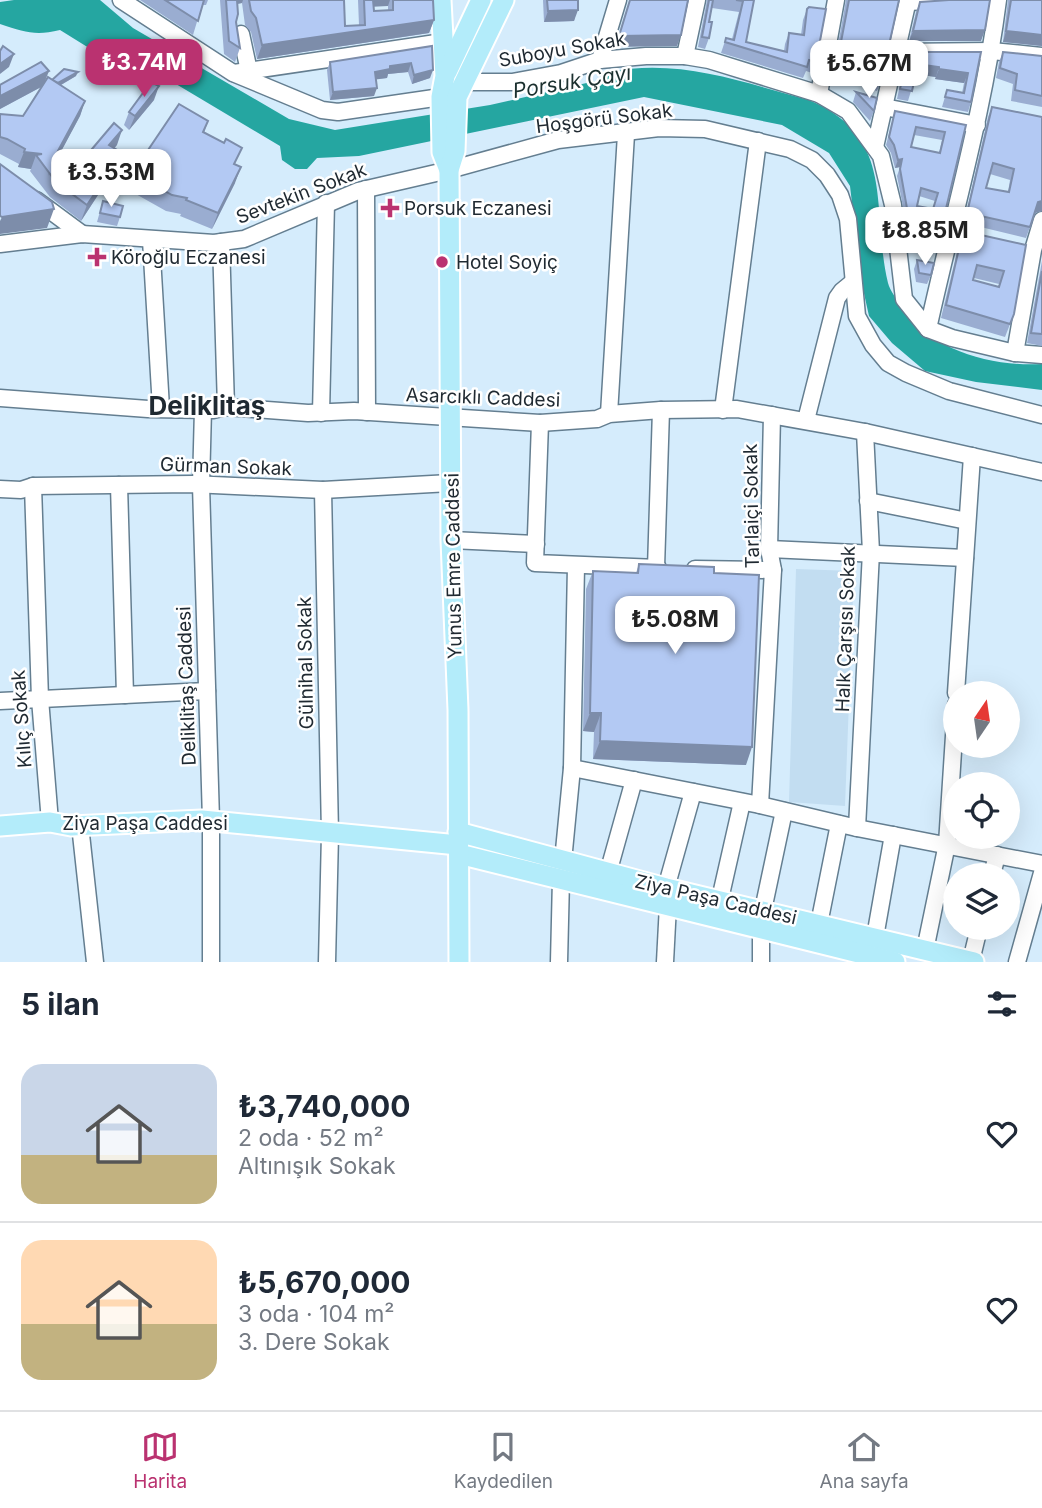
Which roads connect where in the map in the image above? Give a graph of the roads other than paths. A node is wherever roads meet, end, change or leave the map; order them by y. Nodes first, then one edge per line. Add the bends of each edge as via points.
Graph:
1 (121, 0) edge
2 (441, 0) edge
3 (481, 0) edge
4 (504, 0) edge
5 (618, 0) edge
6 (697, 0) edge
7 (836, 0) edge
8 (947, 0) edge
9 (998, 0) edge
10 (908, 1) edge
11 (241, 34) edge
12 (443, 42) junction
13 (992, 51) junction
14 (897, 52) junction
15 (685, 56) junction
16 (1042, 56) edge
17 (600, 60) junction
18 (241, 72) junction
19 (451, 88) junction
20 (819, 93) junction
21 (884, 107) junction
22 (977, 125) junction
23 (626, 134) junction
24 (762, 142) junction
25 (875, 148) junction
26 (449, 170) junction
27 (21, 189) edge
28 (366, 189) junction
29 (326, 203) junction
30 (1042, 220) edge
31 (82, 234) junction
32 (151, 240) junction
33 (221, 242) junction
34 (0, 244) edge
35 (1032, 250) edge
36 (853, 282) junction
37 (928, 329) junction
38 (1015, 352) junction
39 (1042, 355) edge
40 (1, 394) edge
41 (226, 407) junction
42 (161, 408) junction
43 (203, 409) junction
44 (661, 410) junction
45 (723, 410) junction
46 (367, 412) junction
47 (321, 413) junction
48 (609, 414) junction
49 (772, 415) junction
50 (1042, 415) edge
51 (452, 419) junction
52 (806, 420) junction
53 (540, 423) junction
54 (866, 432) junction
55 (972, 456) junction
56 (1042, 472) edge
57 (450, 483) junction
58 (119, 485) junction
59 (201, 485) junction
60 (33, 486) junction
61 (0, 489) edge
62 (323, 491) junction
63 (868, 501) junction
64 (967, 521) junction
65 (451, 540) junction
66 (536, 544) junction
67 (769, 549) junction
68 (871, 552) junction
69 (965, 558) junction
70 (576, 566) junction
71 (669, 568) junction
72 (773, 570) junction
73 (957, 681) edge
74 (208, 691) junction
75 (125, 695) junction
76 (40, 699) junction
77 (0, 701) edge
78 (572, 768) junction
79 (634, 780) junction
80 (693, 792) junction
81 (742, 802) junction
82 (760, 805) junction
83 (784, 811) junction
84 (211, 820) junction
85 (50, 822) junction
86 (839, 824) junction
87 (80, 825) junction
88 (0, 826) edge
89 (857, 828) junction
90 (330, 834) junction
91 (893, 835) junction
92 (458, 843) junction
93 (943, 843) edge
94 (946, 849) edge
95 (970, 849) edge
96 (997, 855) junction
97 (995, 863) edge
98 (1042, 864) edge
99 (562, 870) junction
100 (608, 873) junction
101 (1042, 873) edge
102 (667, 896) junction
103 (720, 899) junction
104 (762, 919) junction
105 (819, 924) junction
106 (1035, 924) edge
107 (875, 937) junction
108 (977, 940) edge
109 (925, 950) junction
110 (853, 957) edge
111 (95, 962) edge
112 (211, 962) edge
113 (327, 962) edge
114 (459, 962) edge
115 (559, 962) edge
116 (665, 962) edge
117 (761, 962) edge
118 (895, 962) edge
119 (973, 962) edge
120 (1017, 962) edge

1 - 18 street, Suboyu Sokak
2 - 12 main road, Yunus Emre Caddesi
3 - 19 main road, Yunus Emre Caddesi
4 - 19 main road, Yunus Emre Caddesi
5 - 17 street
6 - 15 street
7 - 20 street
8 - 10 street
9 - 13 street
10 - 14 street
11 - 18 street
12 - 18 street
12 - 19 main road, Yunus Emre Caddesi
13 - 14 street
13 - 16 street
13 - 22 street via 987,106
14 - 21 street
15 - 17 street, Suboyu Sokak
15 - 20 street, Suboyu Sokak
17 - 19 street, Suboyu Sokak via 561,73
18 - 19 street, Suboyu Sokak via 322,110 338,112
19 - 26 main road, Yunus Emre Caddesi via 442,152
20 - 25 street, Suboyu Sokak via 848,111
21 - 22 street
21 - 25 street
22 - 37 street via 956,232
23 - 24 street, Hoşgörü Sokak via 659,128 705,129
23 - 26 street, Hoşgörü Sokak via 558,140
23 - 48 street
24 - 36 street, Hoşgörü Sokak via 813,160 840,195 848,219
24 - 45 street
25 - 37 street, Suboyu Sokak via 893,205 904,299
26 - 28 street, Sevtekin Sokak
26 - 51 main road, Yunus Emre Caddesi
27 - 31 street
28 - 29 street, Sevtekin Sokak
28 - 46 street
29 - 33 street, Sevtekin Sokak via 244,239
29 - 47 street
30 - 35 street
31 - 32 street, Sevtekin Sokak
31 - 34 street, Sevtekin Sokak
32 - 33 street, Sevtekin Sokak
32 - 42 street
33 - 41 street
35 - 38 street
36 - 50 street, Hoşgörü Sokak via 857,316 888,363 949,391
36 - 52 street via 837,298
37 - 38 street
38 - 39 street
40 - 42 street, Asarcıklı Caddesi
41 - 43 street, Asarcıklı Caddesi
41 - 47 street, Asarcıklı Caddesi
42 - 43 street, Asarcıklı Caddesi
43 - 59 street, Deliklitaş Caddesi
44 - 45 street, Asarcıklı Caddesi
44 - 48 street, Asarcıklı Caddesi
44 - 71 street
45 - 49 street, Asarcıklı Caddesi
46 - 47 street, Asarcıklı Caddesi
46 - 51 street, Asarcıklı Caddesi
48 - 53 street, Asarcıklı Caddesi
49 - 52 street, Asarcıklı Caddesi
49 - 67 street, Tarlaiçi Sokak
51 - 53 street, Asarcıklı Caddesi
51 - 57 main road, Yunus Emre Caddesi
52 - 54 street, Asarcıklı Caddesi
53 - 66 street
54 - 55 street, Asarcıklı Caddesi
54 - 63 street, Halk Çarşısı Sokak
55 - 56 street, Asarcıklı Caddesi
55 - 64 street
57 - 62 street, Gürman Sokak
57 - 65 main road, Yunus Emre Caddesi
58 - 59 street, Gürman Sokak
58 - 60 street, Gürman Sokak
58 - 75 street
59 - 62 street, Gürman Sokak
59 - 74 street, Deliklitaş Caddesi
60 - 61 street, Gürman Sokak
60 - 76 street, Kılıç Sokak
62 - 90 street, Gülnihal Sokak
63 - 64 street
63 - 68 street, Halk Çarşısı Sokak
64 - 69 street
65 - 66 street
65 - 92 main road, Yunus Emre Caddesi
66 - 70 street via 535,564
67 - 68 street
67 - 72 street, Tarlaiçi Sokak
68 - 69 street
68 - 89 street, Halk Çarşısı Sokak
69 - 73 street
70 - 71 street
70 - 78 street
71 - 72 street
72 - 82 street, Tarlaiçi Sokak
74 - 75 street
74 - 84 street, Deliklitaş Caddesi
75 - 76 street
76 - 77 street
76 - 85 street, Kılıç Sokak
78 - 79 street
78 - 99 street
79 - 80 street
79 - 100 street
80 - 81 street
80 - 102 street
81 - 82 street
81 - 103 street
82 - 83 street
83 - 86 street
83 - 104 street
84 - 87 main road, Ziya Paşa Caddesi
84 - 90 main road, Ziya Paşa Caddesi
84 - 112 street, Deliklitaş Caddesi
85 - 87 main road, Ziya Paşa Caddesi
85 - 88 main road, Ziya Paşa Caddesi
86 - 89 street
86 - 105 street
87 - 111 street
89 - 91 street
90 - 92 main road, Ziya Paşa Caddesi
90 - 113 street, Gülnihal Sokak
91 - 93 street
91 - 107 street
92 - 99 main road, Ziya Paşa Caddesi
92 - 114 main road, Yunus Emre Caddesi
94 - 109 street
95 - 96 street
96 - 97 street
96 - 98 street
99 - 100 main road, Ziya Paşa Caddesi
99 - 102 main road, Ziya Paşa Caddesi
99 - 115 street
100 - 102 main road, Ziya Paşa Caddesi
101 - 106 street
102 - 103 main road, Ziya Paşa Caddesi
102 - 104 main road, Ziya Paşa Caddesi
102 - 116 street
103 - 104 main road, Ziya Paşa Caddesi
104 - 105 main road, Ziya Paşa Caddesi
104 - 110 main road, Ziya Paşa Caddesi
104 - 117 street
105 - 107 main road, Ziya Paşa Caddesi
106 - 120 street
107 - 109 main road, Ziya Paşa Caddesi
108 - 119 street
109 - 119 main road, Ziya Paşa Caddesi
110 - 118 main road, Ziya Paşa Caddesi

